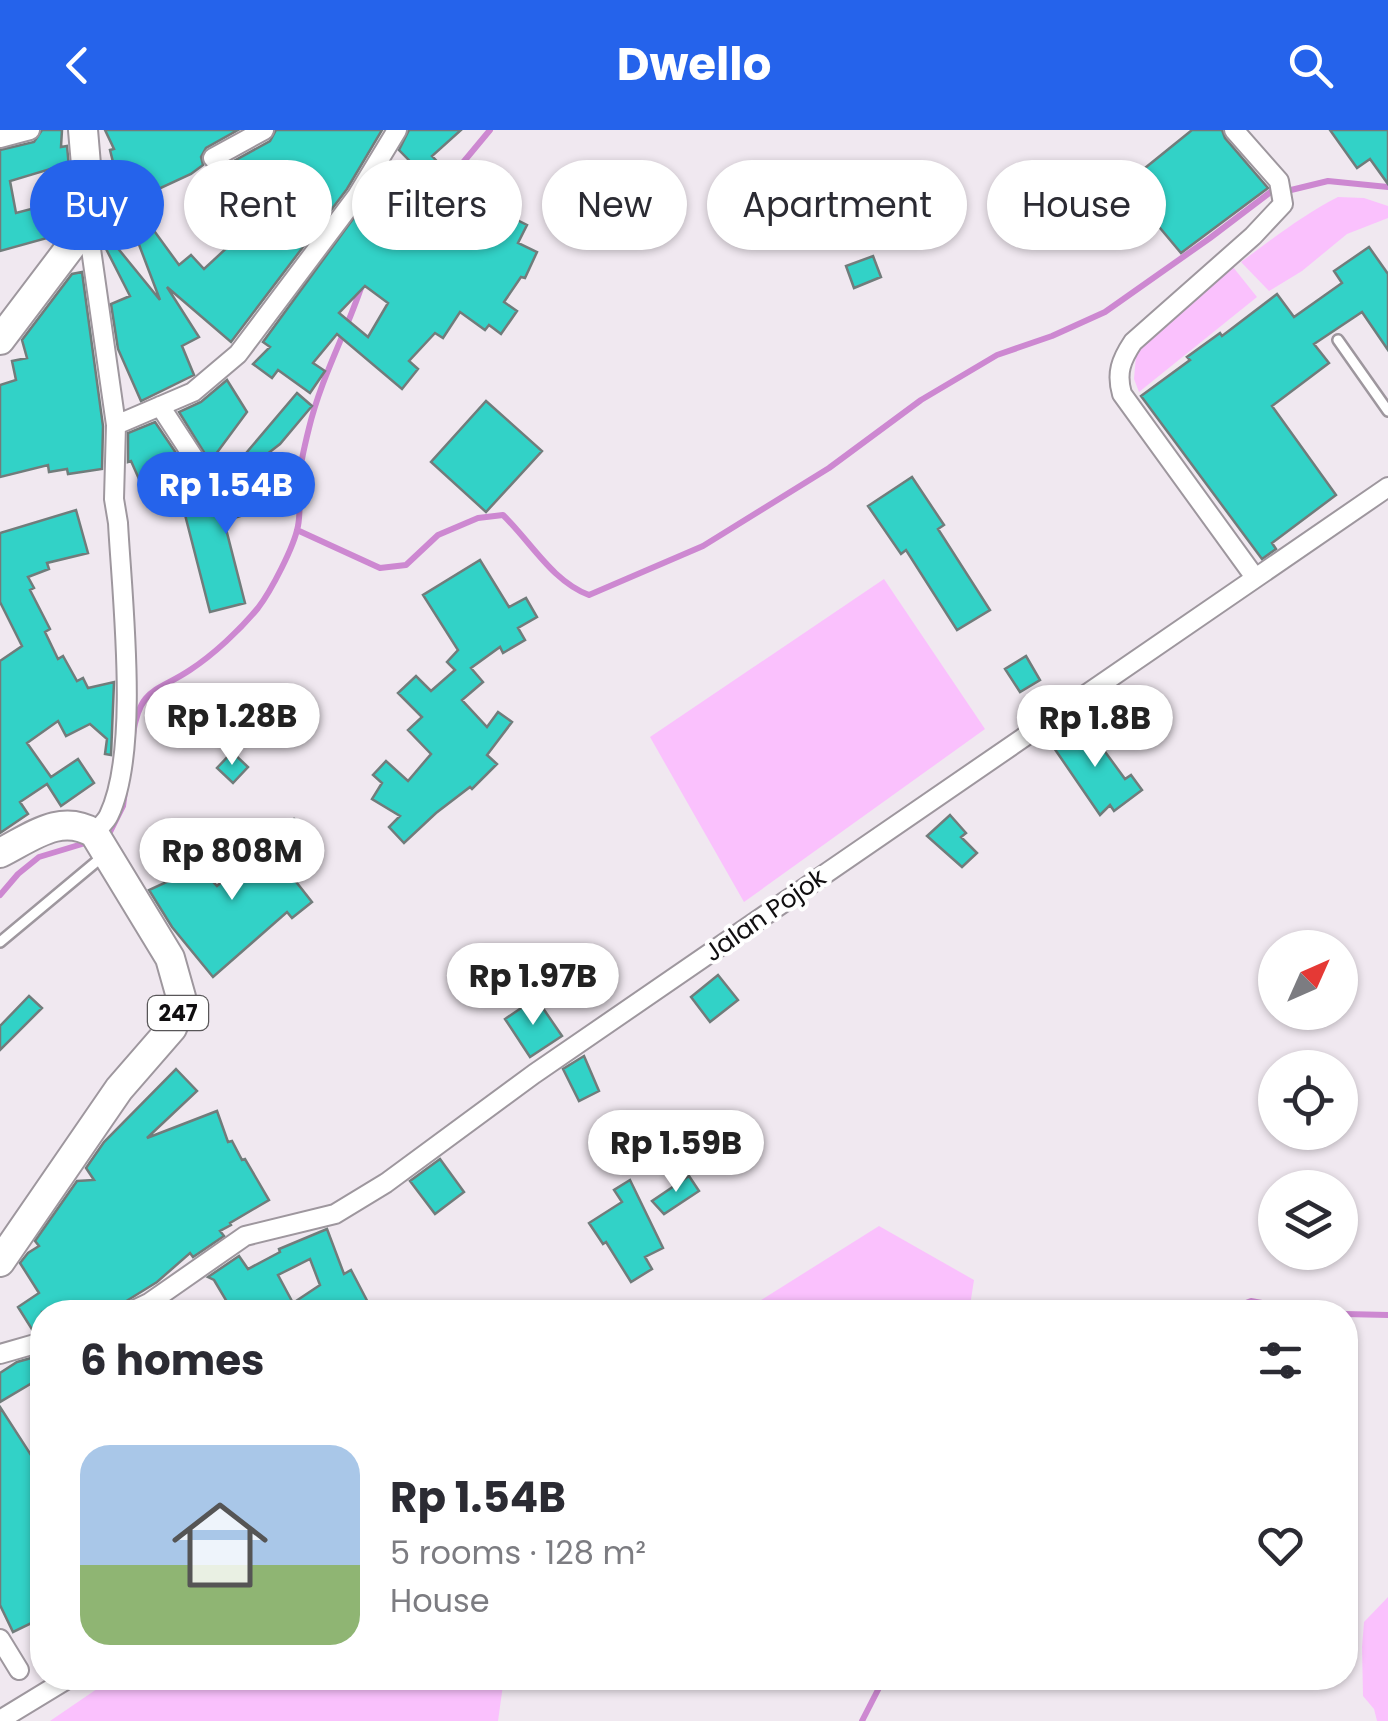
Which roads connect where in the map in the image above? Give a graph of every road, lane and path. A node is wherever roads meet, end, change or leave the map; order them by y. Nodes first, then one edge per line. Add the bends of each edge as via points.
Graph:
1 (30, 130) edge
2 (83, 130) edge
3 (264, 130) edge
4 (397, 130) edge
5 (1234, 130) edge
6 (0, 138) edge
7 (214, 158) dead end
8 (86, 160) edge
9 (68, 250) edge
10 (91, 250) edge
11 (0, 340) edge
12 (1338, 340) dead end
13 (160, 406) junction
14 (1388, 411) edge
15 (116, 425) junction
16 (194, 458) dead end
17 (1388, 487) edge
18 (1254, 576) junction
19 (100, 843) junction
20 (0, 853) edge
21 (0, 942) edge
22 (0, 1262) edge
23 (153, 1300) edge
24 (30, 1345) edge
25 (0, 1354) edge
26 (0, 1639) edge
27 (19, 1670) dead end
28 (49, 1690) edge
29 (0, 1720) edge

1 - 6 street
2 - 8 main road
3 - 7 street
4 - 13 street via 357,196 238,354 193,392
5 - 18 street via 1279,181 1283,204 1133,342 1118,380
9 - 11 main road
10 - 15 street
12 - 14 lane
13 - 15 street
13 - 16 street
15 - 19 street via 126,715 119,782
17 - 18 street, Jalan Pojok
18 - 23 street, Jalan Pojok via 386,1182 335,1214 244,1236
19 - 20 main road via 80,824 58,823
19 - 21 lane
19 - 22 main road, 247 via 170,958 180,1009
24 - 25 street
26 - 27 street
28 - 29 street

